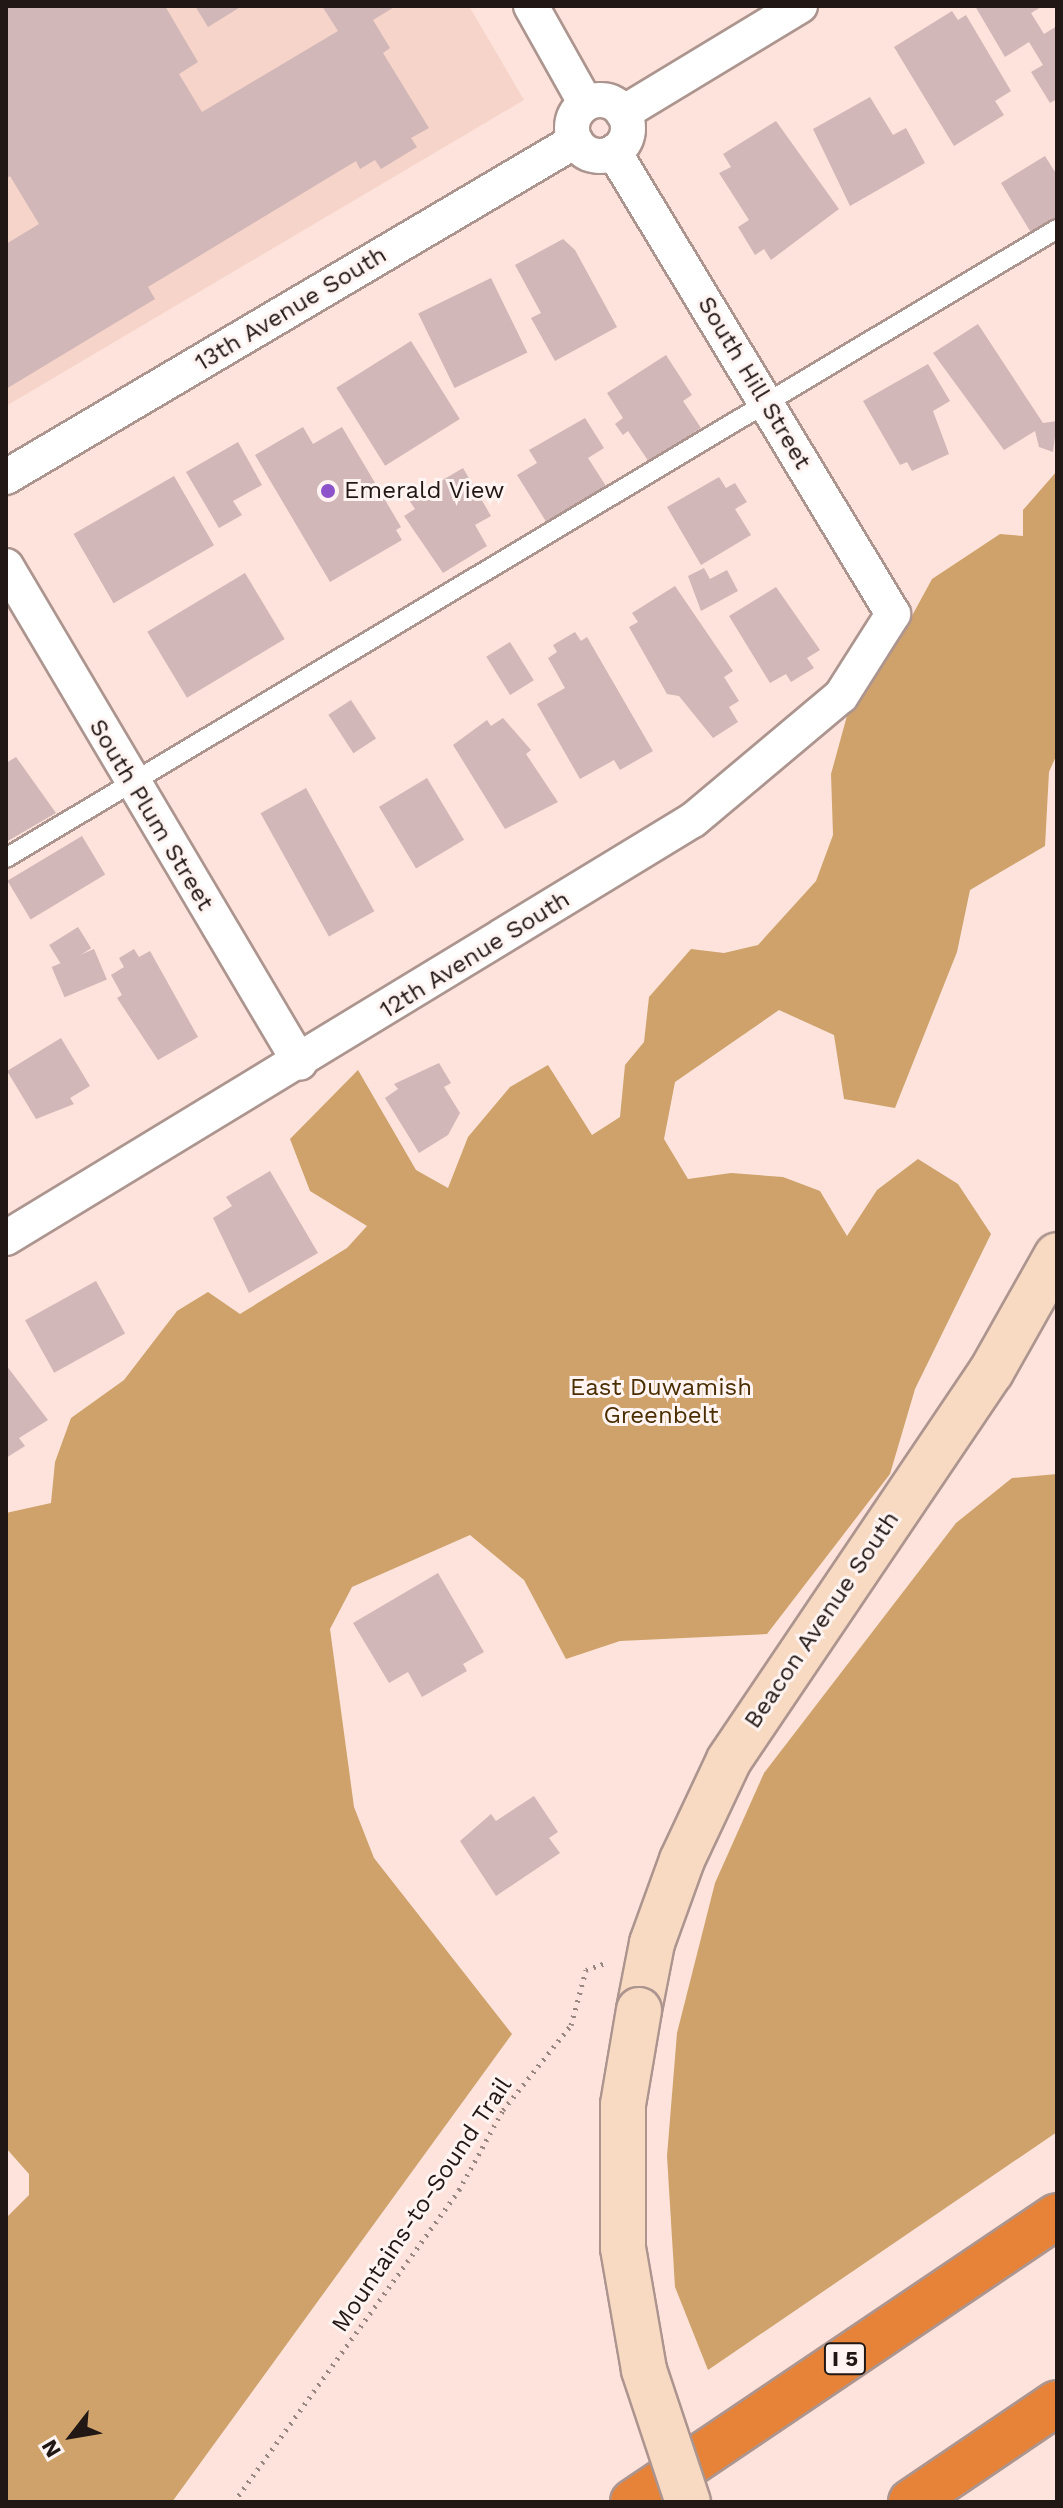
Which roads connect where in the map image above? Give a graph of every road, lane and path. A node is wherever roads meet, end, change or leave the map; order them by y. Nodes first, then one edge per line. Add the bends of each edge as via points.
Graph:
1 (531, 6) edge
2 (800, 6) edge
3 (586, 104) junction
4 (623, 113) junction
5 (575, 141) junction
6 (614, 152) junction
7 (1057, 229) edge
8 (768, 404) junction
9 (6, 477) edge
10 (6, 566) edge
11 (893, 614) joint
12 (131, 783) junction
13 (6, 858) edge
14 (300, 1063) junction
15 (6, 1238) edge
16 (1057, 1255) edge
17 (642, 1990) junction
18 (1057, 2216) edge
19 (1057, 2403) edge
20 (234, 2502) edge
21 (633, 2502) edge
22 (688, 2502) edge
23 (911, 2502) edge

1 - 3 street
2 - 4 street
3 - 4 street via 606,101
3 - 5 street via 574,116
4 - 6 street via 625,139
5 - 6 street via 590,153
5 - 9 street, 13th Avenue South
6 - 8 street, South Hill Street
7 - 8 lane
8 - 11 street, South Hill Street
8 - 12 lane
10 - 12 street, South Plum Street
11 - 14 street, 12th Avenue South via 841,696 693,820
12 - 13 lane
12 - 14 street, South Plum Street
14 - 15 street, 12th Avenue South
16 - 17 main road, Beacon Avenue South via 991,1372 729,1760 682,1860
17 - 20 path, Mountains-to-Sound Trail via 599,1962 586,1970 571,2025 503,2110 459,2190
17 - 22 main road, Beacon Avenue South, bridge via 623,2105 623,2248 644,2370
18 - 21 highway, I 5
19 - 23 highway

